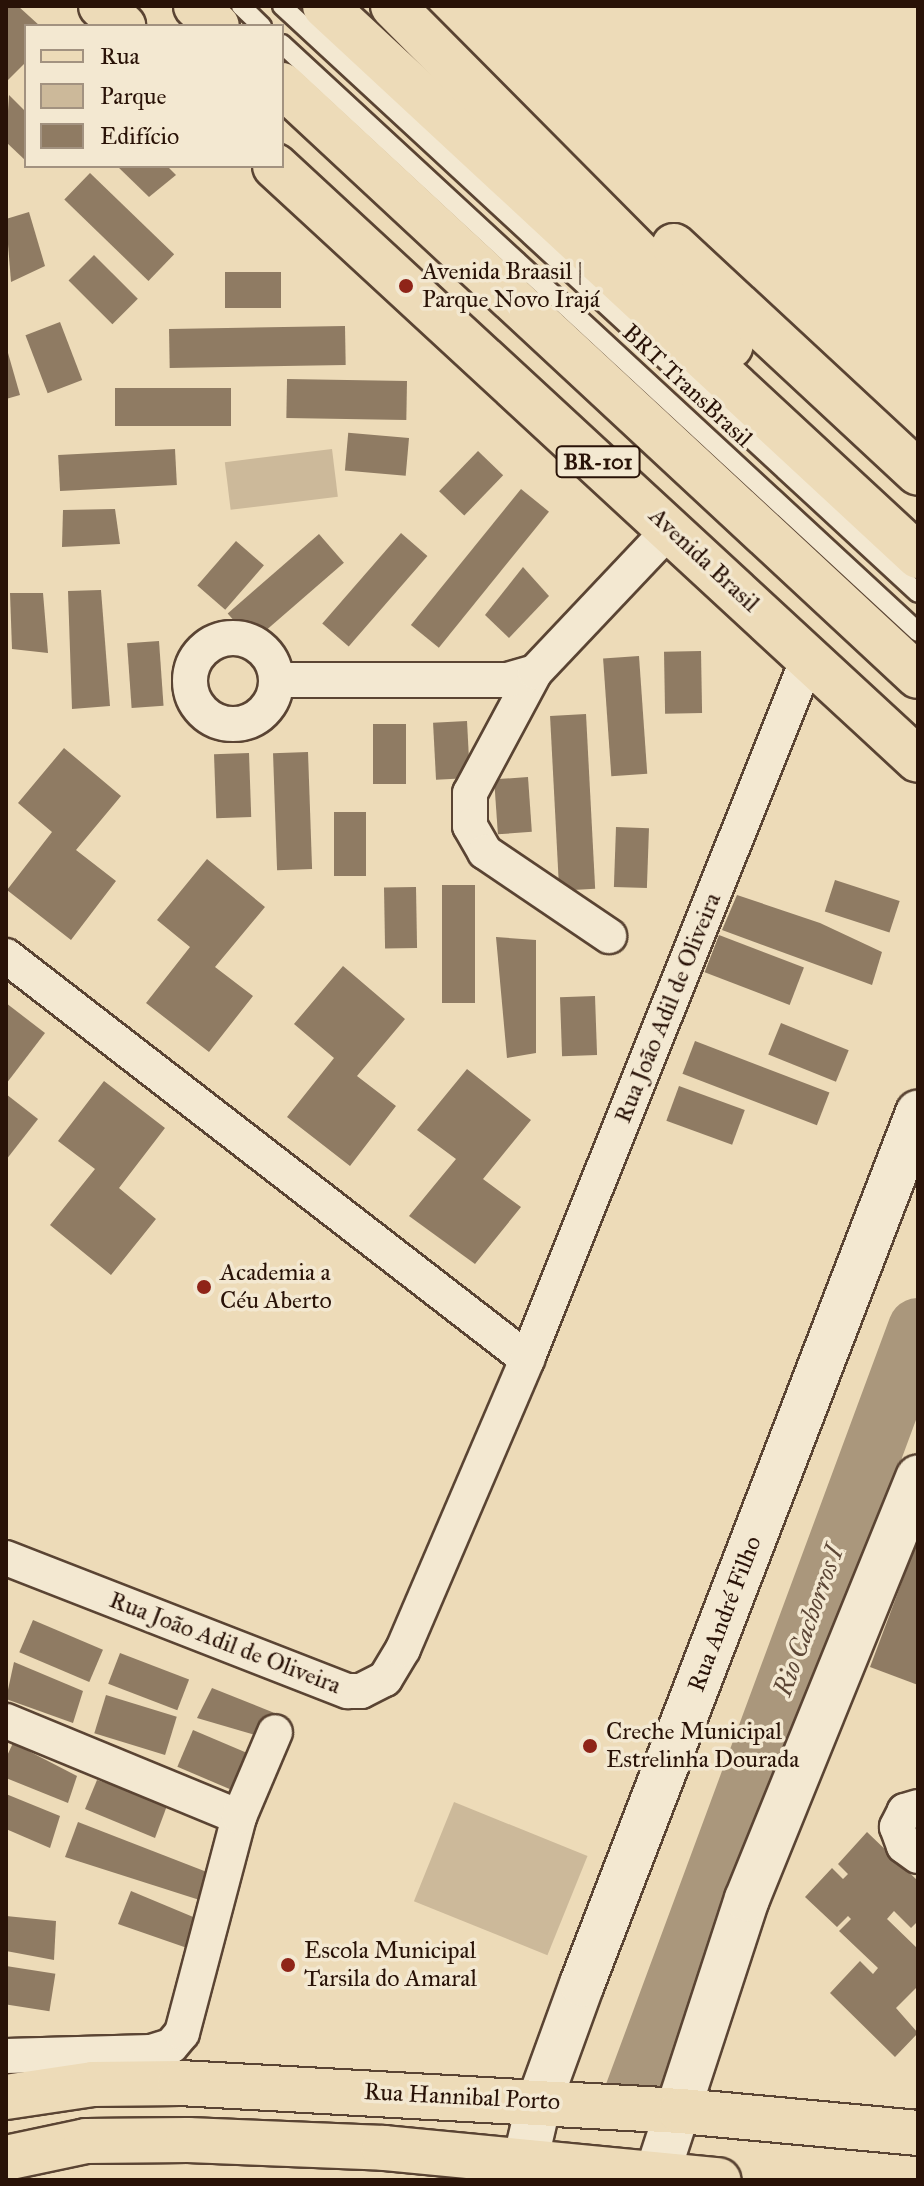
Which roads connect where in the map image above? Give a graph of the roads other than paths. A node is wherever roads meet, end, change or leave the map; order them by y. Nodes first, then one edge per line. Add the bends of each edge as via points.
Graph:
1 (101, 6) edge
2 (196, 6) edge
3 (241, 6) edge
4 (282, 6) edge
5 (325, 6) edge
6 (393, 6) edge
7 (415, 6) edge
8 (121, 24) edge
9 (215, 24) edge
10 (260, 24) edge
11 (284, 46) edge
12 (284, 87) edge
13 (277, 168) edge
14 (918, 473) edge
15 (670, 529) junction
16 (918, 547) edge
17 (918, 556) edge
18 (918, 593) edge
19 (918, 632) edge
20 (809, 656) junction
21 (535, 672) junction
22 (918, 676) edge
23 (277, 680) dead end
24 (918, 760) edge
25 (609, 936) dead end
26 (6, 956) edge
27 (918, 1113) edge
28 (527, 1359) junction
29 (918, 1477) edge
30 (6, 1558) edge
31 (6, 1721) edge
32 (275, 1732) dead end
33 (918, 1807) edge
34 (239, 1817) junction
35 (918, 1856) edge
36 (6, 2056) edge
37 (6, 2097) edge
38 (539, 2102) junction
39 (681, 2111) junction
40 (918, 2133) edge
41 (6, 2158) edge
42 (525, 2162) junction
43 (655, 2177) edge
44 (718, 2180) edge

1 - 8 main road
2 - 9 main road
3 - 10 lane
4 - 18 lane, BRT TransBrasil
5 - 17 main road
6 - 16 main road via 686,299
7 - 14 main road
11 - 19 lane, BRT TransBrasil
12 - 22 main road, BR-101
13 - 15 main road, Avenida Brasil / BR-101
15 - 20 main road, Avenida Brasil / BR-101
15 - 21 street
20 - 24 main road, Avenida Brasil / BR-101
20 - 28 street, Rua João Adil de Oliveira
21 - 23 street via 507,680
21 - 25 street via 470,793 470,826 485,852
26 - 28 street
27 - 38 street, Rua André Filho
28 - 30 street, Rua João Adil de Oliveira via 396,1666 385,1679 361,1691 348,1691
29 - 39 street via 747,1899
31 - 34 street
32 - 34 street
33 - 35 street via 905,1811 897,1827 904,1846
34 - 36 street via 182,2033 171,2046 151,2052
37 - 38 main road, Rua Hannibal Porto via 93,2084 180,2083
38 - 39 main road, Rua Hannibal Porto
38 - 42 street, Rua André Filho
39 - 40 main road, Rua Hannibal Porto
39 - 43 street
41 - 42 main road via 86,2141 159,2140 384,2148
42 - 43 main road
43 - 44 main road

